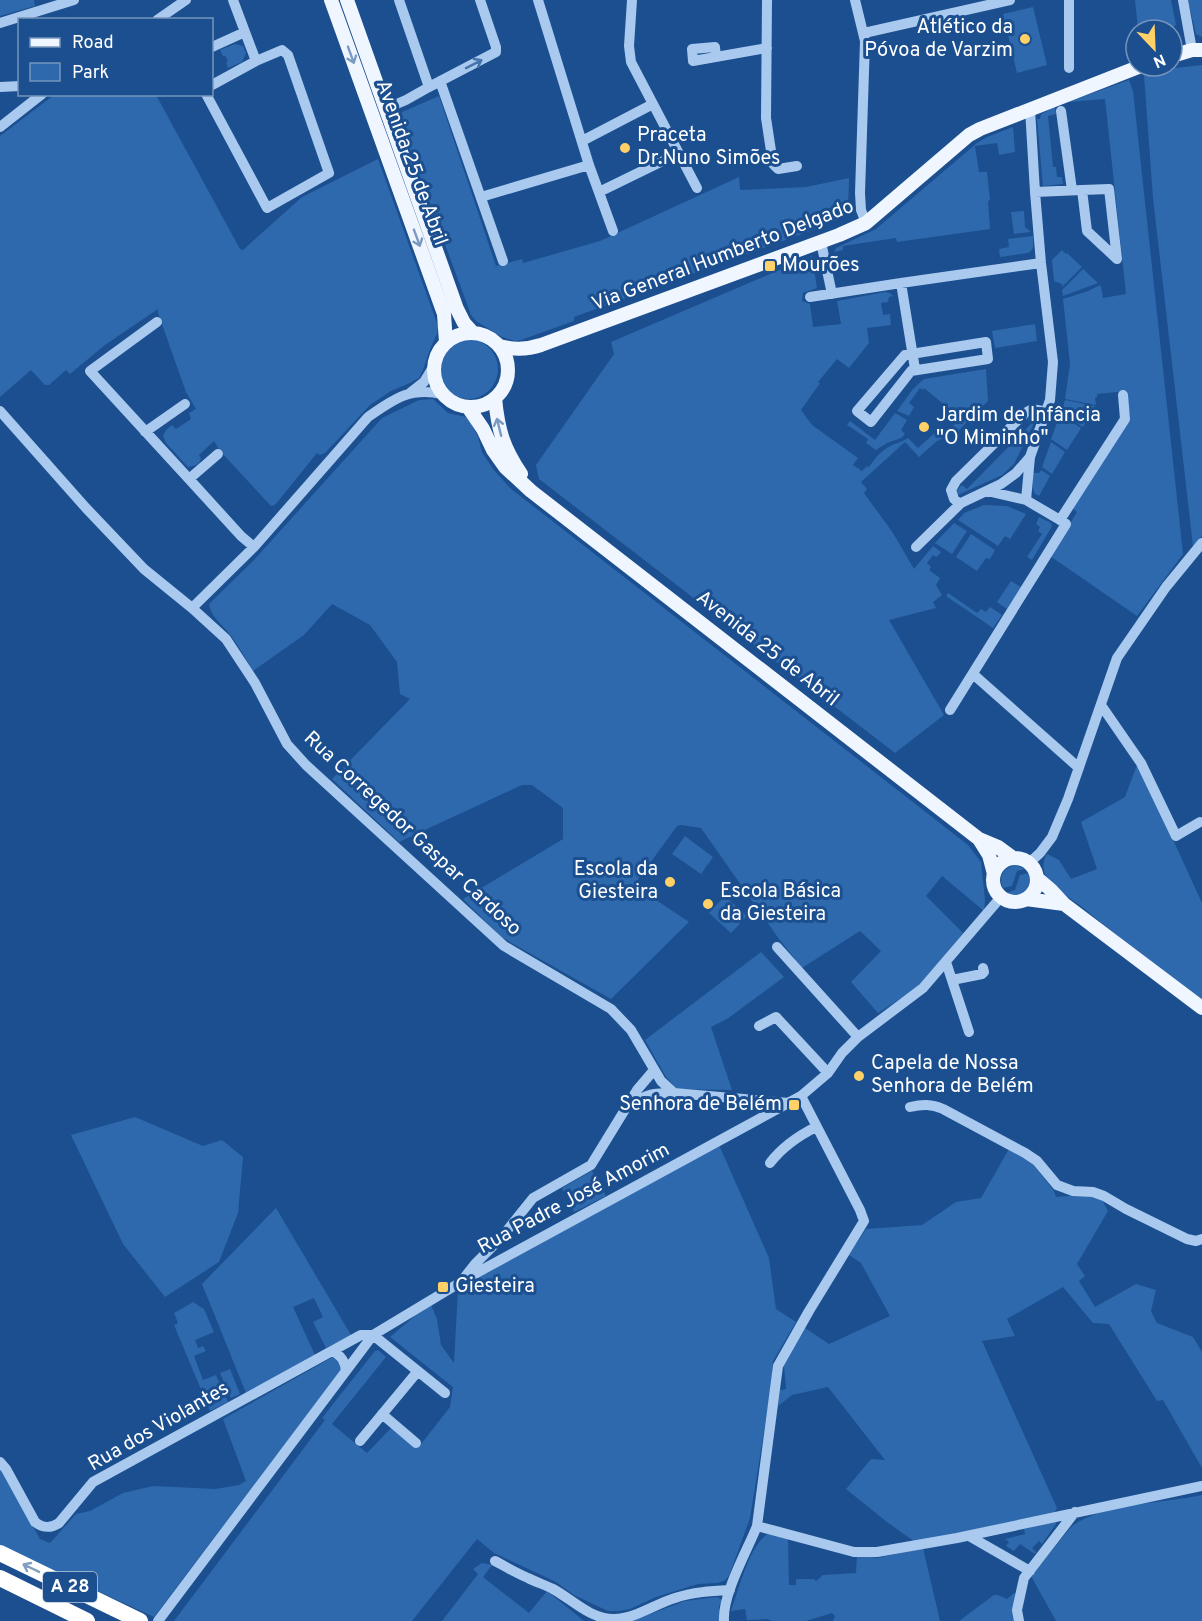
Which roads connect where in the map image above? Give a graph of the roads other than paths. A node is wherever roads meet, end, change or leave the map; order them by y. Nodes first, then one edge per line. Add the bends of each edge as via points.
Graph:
1 (74, 0) edge
2 (186, 0) edge
3 (233, 0) edge
4 (331, 0) edge
5 (347, 0) edge
6 (399, 0) edge
7 (480, 0) edge
8 (538, 0) edge
9 (632, 0) edge
10 (767, 0) edge
11 (855, 0) edge
12 (1010, 0) edge
13 (1069, 0) edge
14 (1183, 0) edge
15 (57, 3) edge
16 (159, 18) edge
17 (0, 23) edge
18 (245, 32) junction
19 (864, 33) junction
20 (213, 47) edge
21 (767, 48) junction
22 (1197, 50) edge
23 (716, 57) dead end
24 (256, 61) junction
25 (1069, 68) dead end
26 (1124, 72) edge
27 (440, 81) junction
28 (213, 83) edge
29 (18, 86) edge
30 (0, 87) edge
31 (429, 87) junction
32 (39, 96) edge
33 (207, 96) edge
34 (653, 104) junction
35 (385, 109) junction
36 (1030, 109) junction
37 (1061, 111) dead end
38 (0, 127) edge
39 (582, 141) junction
40 (679, 153) junction
41 (589, 165) junction
42 (797, 166) dead end
43 (697, 189) dead end
44 (1077, 190) junction
45 (599, 192) junction
46 (1035, 192) junction
47 (481, 197) junction
48 (866, 224) junction
49 (613, 231) dead end
50 (821, 242) junction
51 (503, 261) dead end
52 (1041, 263) junction
53 (901, 282) junction
54 (832, 294) junction
55 (810, 297) dead end
56 (157, 322) dead end
57 (473, 333) junction
58 (446, 342) junction
59 (499, 346) junction
60 (529, 349) junction
61 (913, 353) junction
62 (434, 367) junction
63 (915, 369) junction
64 (508, 373) junction
65 (410, 393) junction
66 (442, 394) junction
67 (1124, 395) dead end
68 (495, 398) junction
69 (185, 404) dead end
70 (468, 407) junction
71 (0, 411) edge
72 (1047, 412) junction
73 (145, 432) junction
74 (218, 454) dead end
75 (1030, 458) junction
76 (189, 479) junction
77 (531, 491) junction
78 (987, 491) junction
79 (1026, 500) junction
80 (960, 504) junction
81 (1060, 520) junction
82 (1202, 543) edge
83 (254, 547) junction
84 (916, 547) dead end
85 (192, 608) junction
86 (973, 674) junction
87 (1101, 705) junction
88 (950, 711) dead end
89 (1079, 768) junction
90 (1200, 822) dead end
91 (979, 839) junction
92 (1013, 858) junction
93 (1029, 863) junction
94 (994, 873) junction
95 (1037, 878) junction
96 (1001, 897) junction
97 (1026, 899) junction
98 (1064, 904) junction
99 (777, 947) dead end
100 (946, 962) junction
101 (983, 968) dead end
102 (952, 980) junction
103 (1202, 1008) edge
104 (759, 1026) dead end
105 (969, 1032) dead end
106 (858, 1036) junction
107 (828, 1073) junction
108 (656, 1074) junction
109 (674, 1093) junction
110 (795, 1100) junction
111 (630, 1106) junction
112 (910, 1107) dead end
113 (816, 1127) junction
114 (770, 1163) dead end
115 (504, 1233) junction
116 (1202, 1239) edge
117 (490, 1250) junction
118 (503, 1258) junction
119 (492, 1265) junction
120 (462, 1281) junction
121 (373, 1335) junction
122 (332, 1351) junction
123 (346, 1371) junction
124 (418, 1371) junction
125 (445, 1393) dead end
126 (382, 1414) junction
127 (360, 1441) dead end
128 (416, 1443) dead end
129 (0, 1462) edge
130 (1202, 1486) edge
131 (1075, 1512) junction
132 (757, 1526) junction
133 (969, 1536) junction
134 (0, 1553) edge
135 (495, 1561) dead end
136 (1030, 1571) junction
137 (0, 1578) edge
138 (730, 1590) junction
139 (87, 1621) edge
140 (141, 1621) edge
141 (158, 1621) edge
142 (724, 1621) edge
143 (1019, 1621) edge

1 - 15 street
2 - 16 street
3 - 18 street
4 -> 58 main road, Avenida 25 de Abril via 444,314
5 - 35 main road, Avenida 25 de Abril
6 - 31 street
27 -> 7 street via 495,52
8 - 39 street
9 - 34 street via 631,62
10 - 21 street
11 - 19 street
12 - 19 street
13 - 25 street
14 - 22 street
15 - 17 street
18 - 20 street
18 - 24 street
19 - 48 street via 860,193
21 - 23 street
21 - 42 street via 766,118 773,164 778,169
24 - 28 street
24 - 33 street via 282,50 288,55 330,173 267,208
26 - 36 main road, Via General Humberto Delgado
27 - 31 street
27 - 47 street
29 - 30 street
31 - 35 street
32 - 38 street
34 - 39 street
34 - 40 street
35 - 57 main road, Avenida 25 de Abril via 457,309
36 - 46 street
36 - 48 main road, Via General Humberto Delgado via 969,135
37 - 44 street
39 - 41 street
40 - 43 street
40 - 45 street
41 - 45 street
41 - 47 street
44 - 44 street via 1087,231 1117,258 1108,189
44 - 46 street
45 - 49 street
46 - 52 street
47 - 51 street
48 - 50 main road, Via General Humberto Delgado
50 - 54 street
50 - 60 main road, Via General Humberto Delgado
52 - 53 street
52 - 72 street via 1053,362
53 - 54 street
53 - 61 street
54 - 55 street
56 - 73 street via 90,371
57 - 58 main road via 454,336
57 - 59 main road via 492,339
58 - 62 main road
59 - 60 main road, Via General Humberto Delgado
59 - 64 main road
60 - 64 main road, Via General Humberto Delgado via 517,358
61 - 63 street
61 - 63 street via 986,342 988,359
61 - 63 street via 905,355 857,411 871,422
62 - 65 street
62 - 66 main road
64 - 68 main road
65 - 66 street
65 - 83 street via 368,417
66 - 70 main road
67 - 81 street via 1125,419
68 - 70 main road
77 -> 68 main road, Avenida 25 de Abril via 502,438
69 - 73 street
70 - 77 main road, Avenida 25 de Abril via 505,467
71 - 85 street, Rua Corregedor Gaspar Cardoso via 144,569
72 - 75 street
72 - 80 street via 1032,409 1025,413 956,481 951,490
73 - 76 street
74 - 76 street
75 - 78 street via 1016,473
75 - 79 street
76 - 83 street
77 - 91 main road, Avenida 25 de Abril
78 - 79 street
78 - 80 street
79 - 81 street
80 - 84 street
81 - 86 street via 1066,524
82 - 87 street via 1117,658
83 - 85 street
85 - 108 street, Rua Corregedor Gaspar Cardoso via 225,639 255,683 287,744 306,765 504,946 611,1009 631,1030
86 - 88 street
86 - 89 street
87 - 89 street
87 - 90 street via 1141,763 1176,836
89 - 93 street via 1052,837
91 - 92 main road, Avenida 25 de Abril
91 - 94 main road, Avenida 25 de Abril
92 - 93 main road
92 - 94 main road via 1001,863
93 - 95 main road
94 - 96 main road via 994,886
95 - 97 main road via 1035,890
95 - 98 main road
96 - 97 main road via 1013,902
96 - 100 street, Rua Padre José Amorim
97 - 98 main road
98 - 103 main road
99 - 106 street
100 - 102 street
100 - 106 street, Rua Padre José Amorim via 923,988
101 - 102 street via 982,974
102 - 105 street
104 - 107 street via 776,1017
106 - 107 street, Rua Padre José Amorim
107 - 110 street, Rua Padre José Amorim
108 - 109 street, Rua Corregedor Gaspar Cardoso
108 - 111 street via 637,1090
109 - 110 street
109 - 111 street via 653,1093
110 - 113 street
110 - 118 street, Rua Padre José Amorim
111 - 115 street via 591,1165 533,1198
112 - 116 street via 922,1104 943,1109 1031,1157 1064,1189 1093,1192 1187,1239
113 - 114 street via 793,1140
113 - 132 street via 864,1221 778,1366
115 - 117 street
115 - 118 street via 499,1247
117 - 119 street
117 - 120 street
118 - 119 street, Rua Padre José Amorim
119 - 120 street, Rua Padre José Amorim
120 - 121 street, Rua Padre José Amorim
121 - 122 street, Rua dos Violantes via 360,1335
121 - 123 street
121 - 124 street
122 - 123 street via 343,1360
122 - 129 street, Rua dos Violantes via 93,1482 54,1527 35,1522
123 - 141 street
124 - 125 street
124 - 126 street
126 - 127 street
126 - 128 street
130 - 131 street
131 - 133 street
131 - 136 street
132 - 133 street via 861,1553
132 - 138 street
133 - 136 street
140 -> 134 highway, A 28
135 - 138 street via 604,1618 631,1616 692,1593
136 - 143 street via 1020,1594
137 - 139 highway, A 28
138 - 142 street

